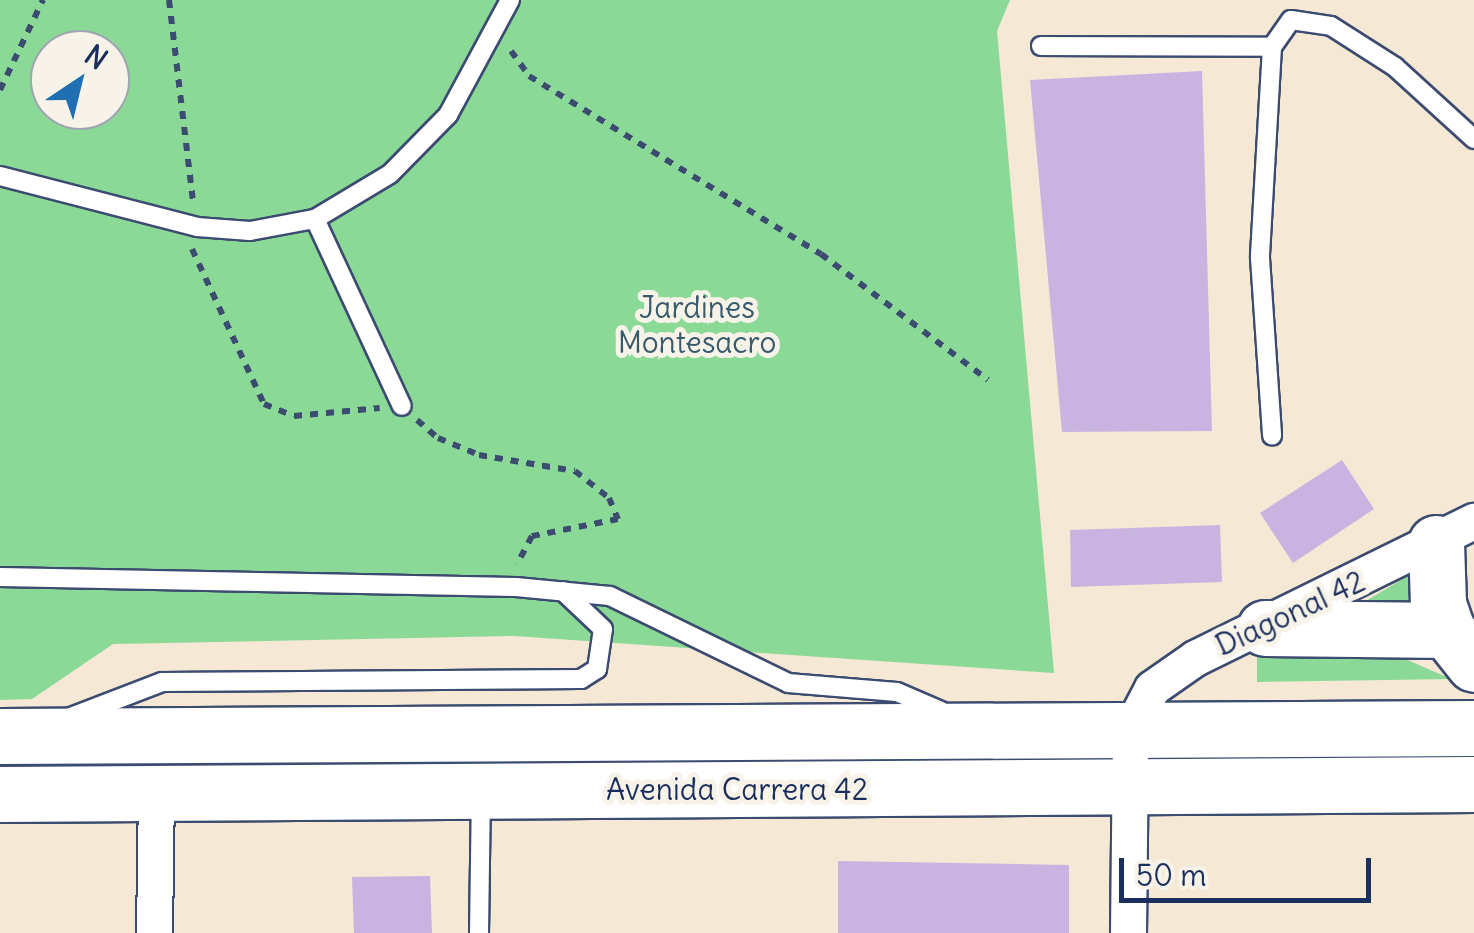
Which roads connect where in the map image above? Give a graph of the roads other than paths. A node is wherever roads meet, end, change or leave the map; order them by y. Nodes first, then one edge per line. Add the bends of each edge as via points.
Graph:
1 (510, 0) edge
2 (1041, 46) dead end
3 (1272, 48) junction
4 (1474, 139) edge
5 (0, 176) edge
6 (315, 218) junction
7 (402, 406) road end
8 (1272, 436) dead end
9 (1455, 532) edge
10 (0, 577) edge
11 (563, 590) junction
12 (1265, 628) junction
13 (1465, 641) edge
14 (1474, 728) edge
15 (1130, 730) junction
16 (1004, 731) junction
17 (15, 736) edge
18 (1474, 784) edge
19 (1130, 786) junction
20 (481, 791) junction
21 (156, 793) junction
22 (0, 794) edge
23 (154, 933) edge
24 (479, 933) edge
25 (1128, 933) edge

1 - 6 lane via 448,115 390,174
2 - 3 lane
3 - 4 lane via 1291,20 1331,26 1395,67
3 - 8 lane via 1260,258
5 - 6 lane via 196,226 250,231
6 - 7 lane
9 - 12 street, Diagonal 42
9 - 13 highway via 1435,584
10 - 11 lane
11 - 16 lane via 648,609 788,683 897,692
11 - 17 lane via 604,629 597,669 581,679 162,682
12 - 13 highway
12 - 15 street, Diagonal 42 via 1167,675 1140,704
14 - 15 highway, Avenida Carrera 42
15 - 16 highway, Avenida Carrera 42
15 - 19 street
16 - 17 highway, Avenida Carrera 42
18 - 19 highway, Avenida Carrera 42
19 - 20 highway, Avenida Carrera 42
19 - 25 street
20 - 21 highway, Avenida Carrera 42
20 - 24 lane
21 - 22 highway, Avenida Carrera 42
21 - 23 street

